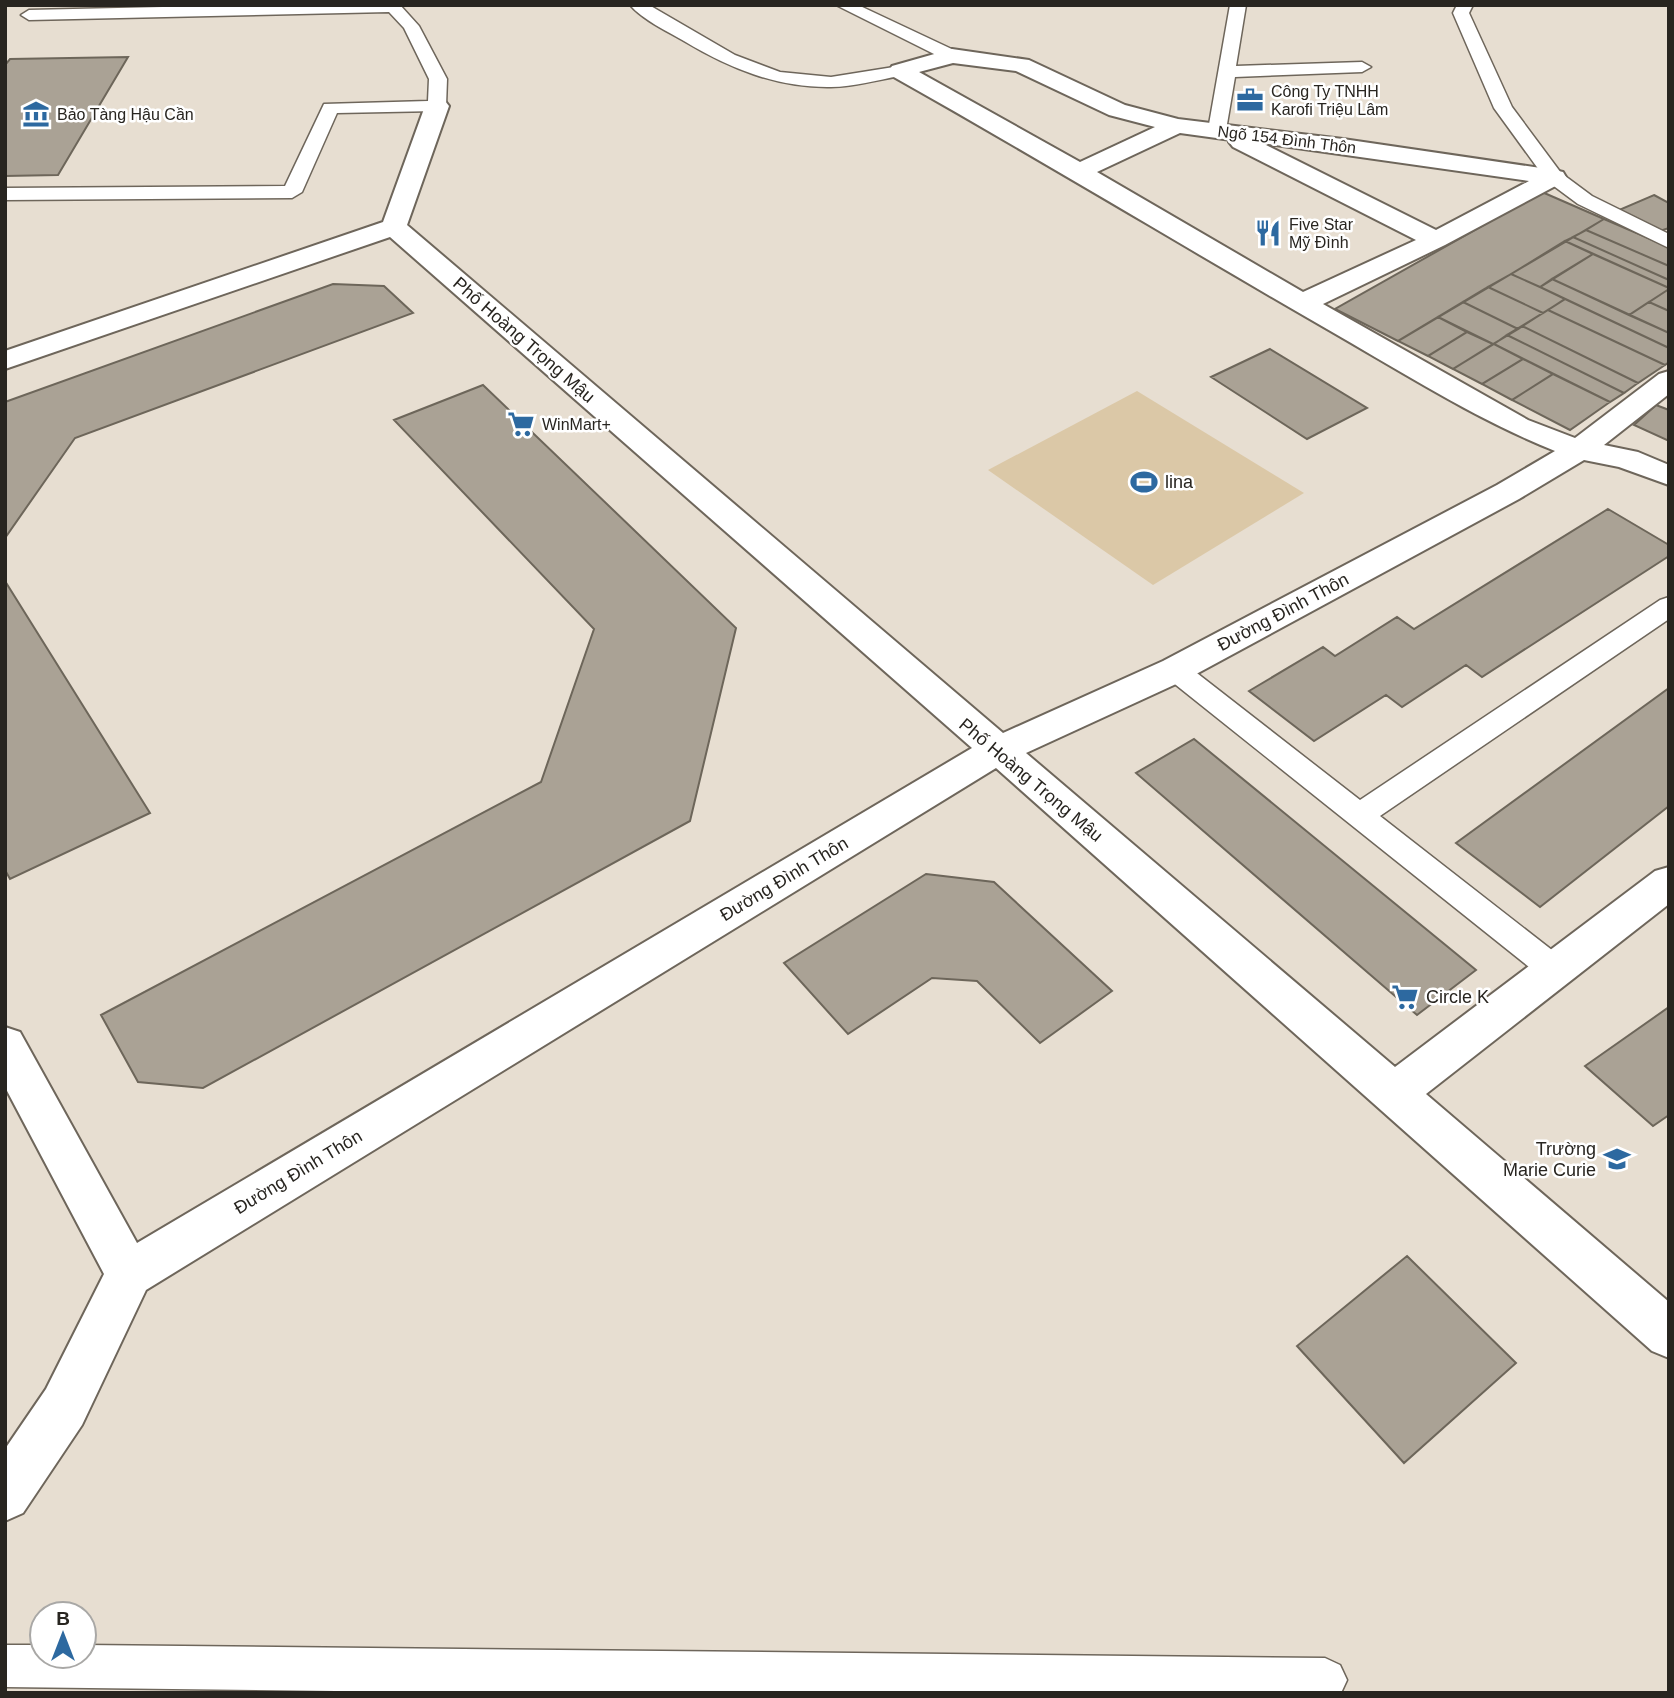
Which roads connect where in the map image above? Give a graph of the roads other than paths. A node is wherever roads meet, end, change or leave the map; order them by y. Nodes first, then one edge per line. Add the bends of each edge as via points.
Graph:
1 (638, 5) edge
2 (844, 5) edge
3 (1238, 5) edge
4 (1465, 5) edge
5 (29, 15) dead end
6 (952, 56) junction
7 (1362, 67) dead end
8 (900, 71) junction
9 (1227, 72) junction
10 (437, 106) junction
11 (1177, 127) junction
12 (1217, 130) junction
13 (1079, 171) junction
14 (1554, 177) junction
15 (5, 194) edge
16 (394, 227) junction
17 (1436, 240) junction
18 (1669, 242) edge
19 (1302, 303) junction
20 (5, 361) edge
21 (1669, 380) edge
22 (1579, 450) junction
23 (1669, 477) edge
24 (1669, 606) edge
25 (1175, 670) junction
26 (996, 751) junction
27 (1360, 815) junction
28 (1669, 882) edge
29 (1555, 970) junction
30 (5, 1045) edge
31 (1395, 1093) junction
32 (130, 1275) junction
33 (1669, 1334) edge
34 (11, 1477) edge
35 (5, 1666) edge
36 (1325, 1680) dead end

1 - 8 lane via 716,55 772,75 833,82
2 - 6 lane
3 - 9 lane
4 - 14 lane via 1461,13 1503,108
5 - 10 lane via 393,7 411,26 438,79
6 - 8 street, Ngõ 154 Đình Thôn
6 - 11 street, Ngõ 154 Đình Thôn via 1021,65 1117,110
7 - 9 lane
8 - 13 street
9 - 12 lane
10 - 15 lane via 330,108 292,192
10 - 16 street
11 - 12 street, Ngõ 154 Đình Thôn
11 - 13 street
12 - 14 street, Ngõ 154 Đình Thôn
12 - 17 street
13 - 19 street
14 - 17 street
14 - 18 lane, Ngõ 154 Đình Thôn via 1585,200
16 - 20 street
16 - 26 street, Phố Hoàng Trọng Mậu
17 - 19 street
19 - 22 street via 1518,426
21 - 22 street, Đường Đình Thôn
22 - 23 street via 1627,459
22 - 25 street, Đường Đình Thôn
24 - 27 lane
25 - 26 street, Đường Đình Thôn
25 - 27 lane
26 - 31 street, Phố Hoàng Trọng Mậu
26 - 32 street, Đường Đình Thôn
27 - 29 lane
28 - 29 street
29 - 31 street
30 - 32 street
31 - 33 street, Phố Hoàng Trọng Mậu
32 - 34 street via 64,1407
35 - 36 lane

